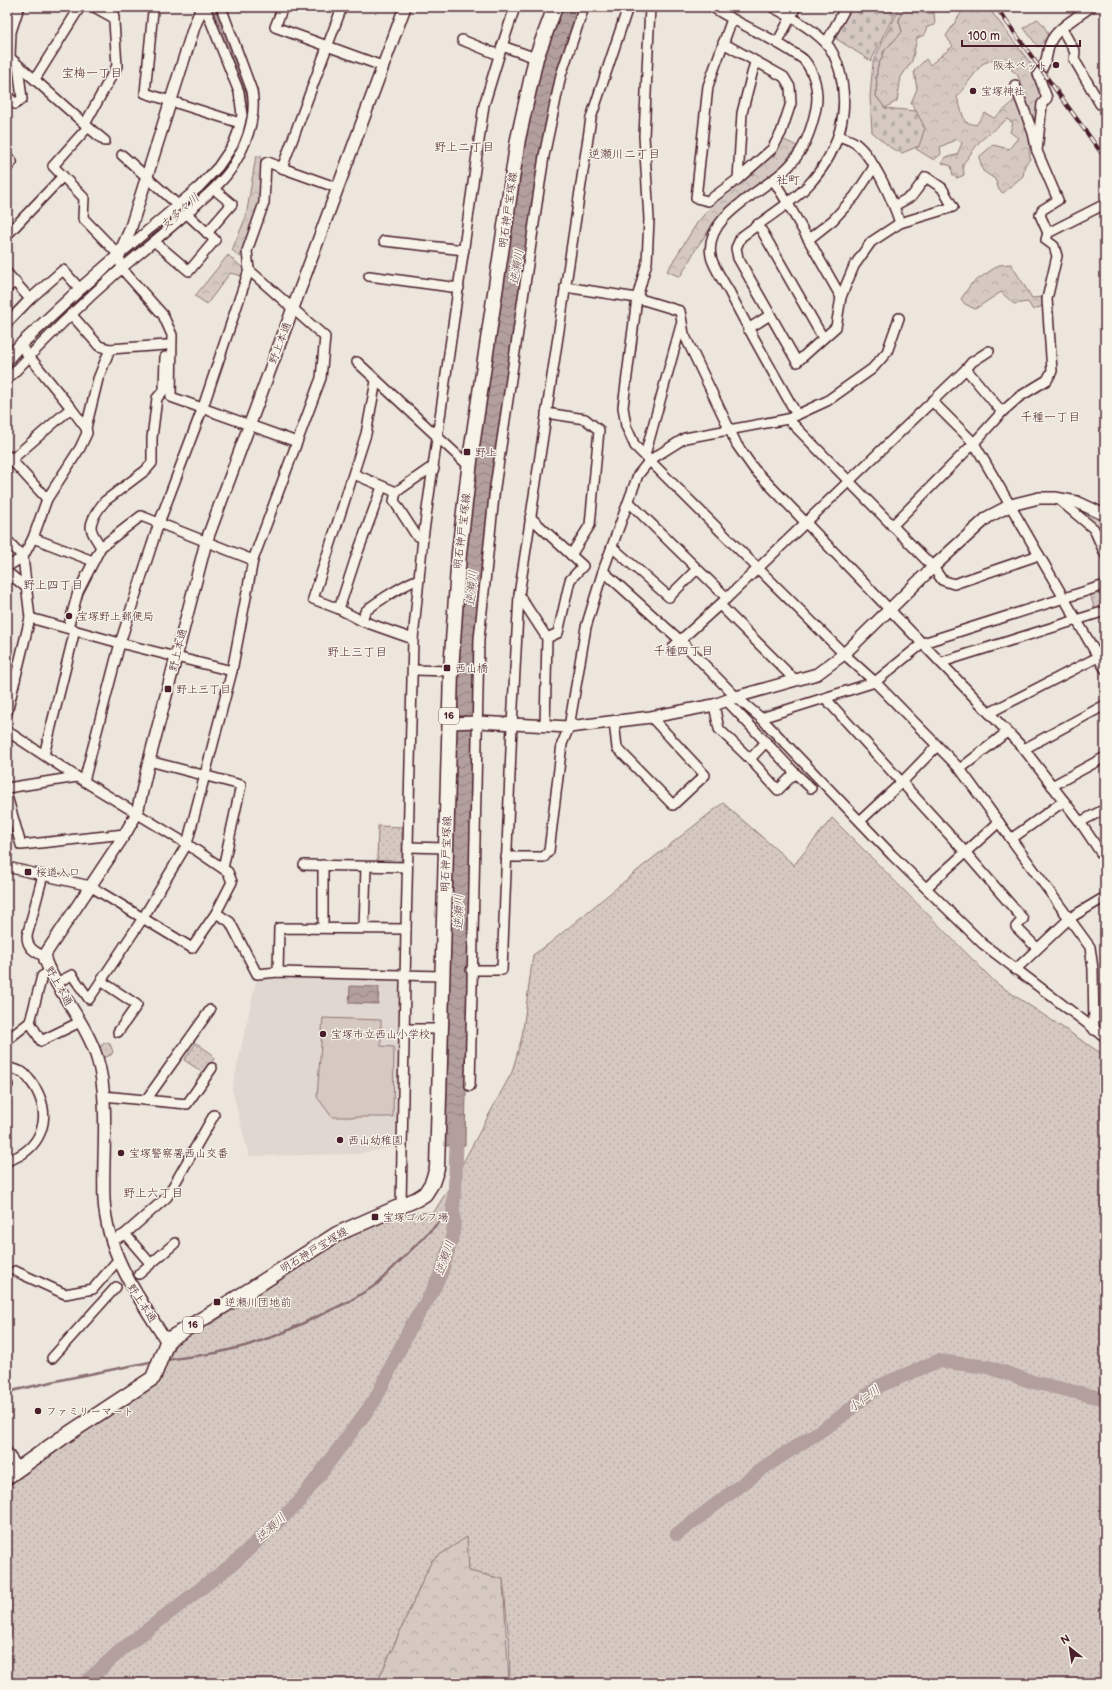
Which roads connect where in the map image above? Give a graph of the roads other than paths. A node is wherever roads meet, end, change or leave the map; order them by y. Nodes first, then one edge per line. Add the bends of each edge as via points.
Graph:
1 (19, 7) edge
2 (80, 7) edge
3 (94, 7) edge
4 (113, 7) edge
5 (151, 7) edge
6 (203, 7) edge
7 (221, 7) edge
8 (283, 7) edge
9 (342, 7) edge
10 (404, 7) edge
11 (515, 7) edge
12 (555, 7) edge
13 (584, 7) edge
14 (628, 7) edge
15 (650, 7) edge
16 (712, 7) edge
17 (772, 7) edge
18 (796, 7) edge
19 (846, 7) edge
20 (1091, 7) edge
21 (791, 17) junction
22 (114, 18) junction
23 (732, 19) junction
24 (1062, 29) junction
25 (462, 40) dead end
26 (723, 43) junction
27 (777, 43) junction
28 (826, 43) junction
29 (327, 46) junction
30 (502, 46) junction
31 (499, 55) junction
32 (8, 56) edge
33 (536, 58) junction
34 (755, 62) junction
35 (18, 65) junction
36 (382, 66) junction
37 (35, 79) junction
38 (1015, 85) dead end
39 (7, 95) edge
40 (170, 101) junction
41 (1105, 102) edge
42 (240, 123) junction
43 (86, 125) junction
44 (839, 136) junction
45 (105, 141) dead end
46 (1037, 151) junction
47 (122, 155) dead end
48 (7, 156) edge
49 (874, 167) junction
50 (7, 168) edge
51 (282, 168) junction
52 (64, 176) junction
53 (146, 178) junction
54 (738, 179) junction
55 (774, 181) junction
56 (338, 188) junction
57 (214, 189) junction
58 (788, 202) junction
59 (1105, 204) edge
60 (178, 205) junction
61 (894, 206) junction
62 (187, 214) junction
63 (900, 223) junction
64 (758, 224) junction
65 (1048, 231) junction
66 (208, 233) junction
67 (7, 235) edge
68 (809, 238) junction
69 (384, 241) dead end
70 (155, 242) junction
71 (464, 250) junction
72 (121, 262) junction
73 (249, 270) junction
74 (7, 273) edge
75 (369, 276) dead end
76 (15, 281) junction
77 (565, 287) junction
78 (7, 288) edge
79 (459, 288) junction
80 (80, 289) junction
81 (841, 297) junction
82 (637, 298) junction
83 (30, 299) junction
84 (293, 308) junction
85 (71, 314) junction
86 (770, 315) junction
87 (899, 318) dead end
88 (7, 323) edge
89 (682, 324) junction
90 (748, 329) junction
91 (172, 335) junction
92 (823, 338) junction
93 (166, 345) junction
94 (110, 349) junction
95 (25, 351) junction
96 (989, 351) dead end
97 (7, 360) edge
98 (357, 362) dead end
99 (966, 369) junction
100 (7, 380) edge
101 (376, 381) junction
102 (932, 401) junction
103 (203, 407) junction
104 (71, 408) junction
105 (1002, 412) junction
106 (546, 413) junction
107 (798, 415) junction
108 (788, 419) junction
109 (249, 425) junction
110 (86, 428) junction
111 (729, 429) junction
112 (438, 437) junction
113 (297, 442) junction
114 (974, 443) junction
115 (9, 457) edge
116 (647, 458) junction
117 (469, 466) junction
118 (434, 469) junction
119 (354, 474) junction
120 (848, 482) junction
121 (382, 487) junction
122 (396, 492) junction
123 (1057, 498) junction
124 (46, 499) junction
125 (629, 502) junction
126 (1011, 505) junction
127 (1105, 515) edge
128 (530, 517) junction
129 (159, 523) junction
130 (806, 524) junction
131 (892, 526) junction
132 (33, 538) junction
133 (423, 538) junction
134 (7, 540) edge
135 (206, 542) junction
136 (101, 547) junction
137 (612, 547) junction
138 (571, 554) junction
139 (1039, 554) junction
140 (1105, 554) edge
141 (23, 557) junction
142 (253, 560) junction
143 (93, 561) junction
144 (7, 567) edge
145 (758, 568) junction
146 (933, 568) junction
147 (696, 570) junction
148 (603, 571) junction
149 (7, 572) edge
150 (419, 579) junction
151 (1105, 585) edge
152 (27, 588) junction
153 (519, 595) junction
154 (727, 598) junction
155 (1064, 598) junction
156 (720, 605) junction
157 (339, 609) junction
158 (890, 610) junction
159 (1105, 611) edge
160 (30, 618) junction
161 (1076, 619) junction
162 (362, 621) junction
163 (71, 629) junction
164 (547, 638) junction
165 (413, 639) junction
166 (120, 643) junction
167 (678, 643) junction
168 (923, 643) junction
169 (844, 654) junction
170 (1098, 657) junction
171 (176, 658) junction
172 (942, 662) junction
173 (1105, 669) edge
174 (413, 670) junction
175 (232, 671) junction
176 (451, 671) junction
177 (7, 673) edge
178 (15, 680) junction
179 (795, 680) junction
180 (875, 682) junction
181 (731, 699) junction
182 (826, 699) junction
183 (714, 705) junction
184 (1105, 706) edge
185 (7, 713) edge
186 (989, 713) junction
187 (651, 717) junction
188 (761, 718) junction
189 (614, 721) junction
190 (477, 722) junction
191 (449, 723) junction
192 (512, 725) junction
193 (545, 725) junction
194 (569, 727) junction
195 (7, 731) edge
196 (1007, 732) junction
197 (766, 742) junction
198 (937, 746) junction
199 (1024, 749) junction
200 (44, 755) junction
201 (1105, 757) edge
202 (750, 759) junction
203 (149, 761) junction
204 (960, 769) junction
205 (795, 773) junction
206 (205, 776) junction
207 (80, 779) junction
208 (902, 782) junction
209 (1052, 786) junction
210 (7, 788) edge
211 (811, 788) dead end
212 (7, 796) edge
213 (1064, 801) junction
214 (1105, 809) edge
215 (137, 813) junction
216 (860, 821) junction
217 (998, 822) junction
218 (1080, 822) junction
219 (125, 834) junction
220 (1011, 839) junction
221 (187, 844) junction
222 (408, 847) junction
223 (446, 848) junction
224 (965, 852) junction
225 (506, 857) junction
226 (1105, 859) edge
227 (304, 865) dead end
228 (323, 865) junction
229 (7, 866) edge
230 (366, 867) junction
231 (407, 867) junction
232 (222, 868) junction
233 (43, 875) junction
234 (90, 886) junction
235 (926, 888) junction
236 (1105, 897) edge
237 (216, 913) junction
238 (143, 918) junction
239 (1070, 918) junction
240 (323, 927) junction
241 (364, 928) junction
242 (406, 929) junction
243 (1036, 948) junction
244 (45, 957) junction
245 (471, 970) junction
246 (1015, 970) junction
247 (50, 972) junction
248 (278, 972) junction
249 (406, 976) junction
250 (442, 976) junction
251 (101, 981) junction
252 (56, 983) junction
253 (210, 1010) dead end
254 (30, 1022) junction
255 (80, 1022) junction
256 (405, 1029) junction
257 (441, 1029) junction
258 (1094, 1030) junction
259 (118, 1032) dead end
260 (1105, 1037) edge
261 (7, 1040) edge
262 (7, 1067) edge
263 (212, 1068) dead end
264 (470, 1086) dead end
265 (103, 1096) junction
266 (146, 1100) junction
267 (214, 1115) dead end
268 (7, 1161) edge
269 (401, 1206) junction
270 (125, 1234) junction
271 (112, 1241) junction
272 (175, 1243) dead end
273 (118, 1260) junction
274 (150, 1263) junction
275 (15, 1271) dead end
276 (139, 1274) dead end
277 (116, 1287) dead end
278 (93, 1289) junction
279 (105, 1299) junction
280 (167, 1342) junction
281 (52, 1358) dead end
282 (7, 1452) edge
283 (19, 1468) junction
284 (7, 1477) edge

1 - 32 street via 11,32
2 - 37 street
3 - 22 street
4 - 22 street
5 - 40 street via 145,93
6 - 40 street
6 - 42 street via 239,92 242,115
7 - 57 street via 252,91 254,104 251,129 233,166
8 - 29 street via 275,27
9 - 29 street
10 - 36 street, 野上本通
11 - 30 street
12 - 33 main road, 明石神戸宝塚線 / 16
13 - 190 street via 561,75 543,164 495,487 479,639
14 - 77 street via 591,118
15 - 82 street via 644,136 649,219 647,262
16 - 23 street
17 - 21 street
18 - 21 street
19 - 28 street
20 - 24 street
21 - 27 street
21 - 28 street
22 - 43 street via 117,66
23 - 26 street
23 - 27 street
24 - 41 street via 1075,52 1074,59 1100,104
24 - 46 street via 1052,40 1044,67 1038,74 1047,98 1042,104
25 - 31 street
26 - 34 street
26 - 54 street via 708,86 696,198 708,201
27 - 55 street via 803,59 815,79 817,100 813,123 801,150 791,165
28 - 44 street via 837,60 843,83 845,102
29 - 36 street
29 - 51 street
30 - 31 street
30 - 33 street
31 - 71 street via 484,105
32 - 35 street
33 - 117 main road, 明石神戸宝塚線 / 16 via 518,139
34 - 54 street via 742,113
34 - 54 street via 784,77 790,87 791,103 781,133 772,148
35 - 37 street
35 - 39 street via 22,99 15,104
36 - 56 street, 野上本通
37 - 43 street
38 - 46 street via 1033,132
40 - 42 street
40 - 53 street
42 - 60 street via 233,145 218,167
43 - 45 street
43 - 52 street via 53,166
44 - 49 street via 856,143
44 - 58 street via 830,158 811,182
46 - 65 street via 1058,200 1042,210 1040,215
47 - 53 street
48 - 50 street via 12,162
49 - 61 street
49 - 68 street via 855,196 833,220
51 - 56 street
51 - 73 street via 266,163 264,203 247,251
52 - 67 street
52 - 72 street via 84,198 83,218
53 - 60 street
53 - 72 street
55 - 58 street
55 - 90 street via 727,214 716,229 712,240 711,256
56 - 84 street, 野上本通
57 - 62 street
57 - 66 street via 232,204
58 - 64 street
58 - 68 street
59 - 65 street
60 - 72 street
61 - 63 street
61 - 63 street via 912,196 926,177 942,188 953,207
62 - 66 street
62 - 70 street
63 - 81 street via 871,242 854,266
64 - 86 street via 740,237 736,248 738,258
64 - 92 street
65 - 105 street via 1046,240 1054,246 1057,256 1047,299 1052,371 1047,380 1019,397
66 - 70 street via 215,240 189,271
68 - 81 street
69 - 71 street
70 - 72 street
71 - 79 street
72 - 80 street
72 - 85 street
72 - 91 street via 163,315
73 - 84 street
73 - 103 street
74 - 76 street
75 - 79 street
76 - 78 street
76 - 83 street
77 - 82 street
77 - 106 street
79 - 112 street
80 - 83 street via 63,270
80 - 95 street
81 - 92 street via 836,327
82 - 89 street via 680,311
82 - 116 street via 623,407 626,426 635,446
83 - 88 street
84 - 109 street, 野上本通
84 - 113 street via 325,337 320,378
85 - 94 street via 99,346
85 - 95 street
86 - 90 street
86 - 92 street via 797,362
87 - 107 street via 887,352 872,369 827,401
89 - 111 street via 684,334
89 - 116 street
90 - 107 street
91 - 93 street
91 - 103 street via 171,397
93 - 94 street
93 - 136 street via 164,390 157,398 152,464 100,506 91,528
94 - 110 street via 98,379
95 - 97 street
95 - 100 street
95 - 104 street
96 - 99 street
98 - 101 street
99 - 102 street
99 - 105 street
101 - 112 street
101 - 119 street via 366,434
102 - 114 street
102 - 120 street
103 - 109 street
103 - 129 street
104 - 110 street
104 - 115 street
105 - 114 street
106 - 128 street
106 - 138 street via 585,419 599,430 590,525
107 - 108 street
108 - 111 street
108 - 120 street
109 - 113 street
109 - 135 street, 野上本通
110 - 124 street via 87,433 80,448
111 - 116 street via 684,438
111 - 130 street via 754,469
112 - 117 street
112 - 118 street
113 - 142 street
114 - 126 street
114 - 131 street
115 - 124 street
116 - 125 street
116 - 145 street
117 - 176 main road, 明石神戸宝塚線 / 16 via 455,595
118 - 122 street via 429,469
118 - 133 street
119 - 121 street
119 - 157 street via 313,599
120 - 130 street
120 - 131 street
121 - 122 street
121 - 157 street
122 - 133 street via 394,504 416,535
123 - 126 street via 1039,498
123 - 127 street via 1077,502
123 - 140 street via 1094,529
124 - 132 street
125 - 137 street
125 - 147 street
126 - 139 street
126 - 146 street via 988,517
128 - 138 street
128 - 153 street
129 - 135 street
129 - 136 street via 140,516
129 - 166 street
130 - 145 street
130 - 158 street
131 - 146 street
132 - 141 street
132 - 143 street
133 - 150 street
134 - 141 street
135 - 142 street
135 - 171 street, 野上本通
136 - 143 street
137 - 147 street via 669,597
137 - 148 street
138 - 164 street via 583,566 570,580 558,633
139 - 146 street via 954,584 942,580
139 - 155 street
141 - 144 street
141 - 152 street
142 - 175 street
143 - 163 street via 78,592
145 - 154 street
145 - 169 street
146 - 158 street
147 - 154 street
148 - 167 street
148 - 194 street via 586,627
149 - 152 street
150 - 162 street via 365,612
150 - 165 street
151 - 155 street
152 - 160 street
153 - 164 street
153 - 192 street
154 - 156 street
155 - 161 street
155 - 168 street
156 - 167 street
156 - 179 street
157 - 162 street
158 - 168 street
158 - 169 street
159 - 161 street
160 - 163 street
160 - 178 street
161 - 170 street
161 - 172 street
162 - 165 street
163 - 166 street
163 - 200 street
164 - 193 street
165 - 174 street
166 - 171 street
166 - 207 street
167 - 181 street
168 - 172 street
168 - 180 street
169 - 179 street via 817,674
169 - 180 street
170 - 173 street
170 - 186 street
171 - 175 street
171 - 203 street, 野上本通
172 - 186 street
174 - 176 street
174 - 222 street
175 - 206 street
176 - 191 main road, 明石神戸宝塚線 / 16
177 - 178 street
178 - 185 street
179 - 181 street
180 - 182 street
180 - 198 street
181 - 183 street
181 - 188 street
181 - 197 street
182 - 188 street
182 - 208 street
183 - 187 street
183 - 202 street via 719,729
184 - 199 street
186 - 196 street
187 - 189 street
187 - 189 street via 705,775 673,805 617,748
188 - 216 street
189 - 194 street
190 - 191 street
190 - 192 street
190 - 245 street
191 - 223 main road, 明石神戸宝塚線 / 16
192 - 193 street
192 - 225 street
193 - 194 street
194 - 225 street via 562,744 549,851 544,857
195 - 200 street
196 - 199 street
196 - 204 street
197 - 202 street
197 - 205 street
198 - 204 street
198 - 208 street
199 - 209 street
200 - 207 street
201 - 209 street
202 - 205 street via 778,790
203 - 206 street
203 - 215 street, 野上本通
204 - 217 street
205 - 211 street
206 - 221 street
206 - 232 street via 241,785
207 - 210 street
207 - 215 street
208 - 216 street
208 - 224 street
209 - 213 street
212 - 219 street via 21,845
213 - 218 street
213 - 220 street
214 - 218 street
215 - 219 street, 野上本通
215 - 221 street
216 - 235 street
217 - 220 street
217 - 224 street
218 - 226 street
219 - 234 street, 野上本通
220 - 239 street
221 - 232 street
221 - 238 street
222 - 223 street
222 - 231 street
223 - 250 main road, 明石神戸宝塚線 / 16
224 - 235 street
224 - 243 street via 1023,919 1016,927
225 - 245 street via 502,970
227 - 228 street
228 - 230 street
228 - 240 street
229 - 233 street
230 - 231 street
230 - 241 street
231 - 242 street
232 - 237 street via 228,872 232,882
233 - 234 street
233 - 244 street via 27,942 33,951
234 - 238 street
234 - 244 street, 野上本通 via 47,949
235 - 246 street via 983,944
236 - 239 street
237 - 238 street via 192,948
237 - 248 street via 230,922 257,974
238 - 251 street
239 - 243 street
239 - 258 street via 1090,947
240 - 241 street
240 - 248 street via 279,928
241 - 242 street
242 - 249 street
243 - 246 street
244 - 247 street, 野上本通
245 - 264 street
246 - 258 street
247 - 252 street, 野上本通
247 - 254 street via 42,976
248 - 249 street
249 - 250 street
249 - 256 street
250 - 257 main road, 明石神戸宝塚線 / 16
251 - 252 street via 90,999 72,975
251 - 259 street via 137,1005
252 - 255 street, 野上本通
253 - 266 street
254 - 255 street via 41,1041
254 - 261 street
255 - 265 street, 野上本通 via 97,1057
256 - 257 street
256 - 269 street
257 - 269 main road, 明石神戸宝塚線 / 16 via 437,1168 432,1184 425,1194
258 - 260 street
262 - 268 street via 22,1072 35,1088 40,1098 42,1124 40,1135 32,1147 23,1155
263 - 266 street via 187,1104
265 - 266 street
265 - 271 street, 野上本通 via 104,1200
267 - 270 street via 167,1197
269 - 280 main road, 明石神戸宝塚線 / 16 via 338,1234
270 - 271 street
270 - 274 street
271 - 273 street, 野上本通
272 - 274 street
273 - 278 street
273 - 280 street, 野上本通 via 134,1292
274 - 276 street
275 - 278 street via 65,1294
277 - 279 street
278 - 279 street
279 - 281 street
280 - 283 main road via 153,1378
282 - 283 street
283 - 284 main road

